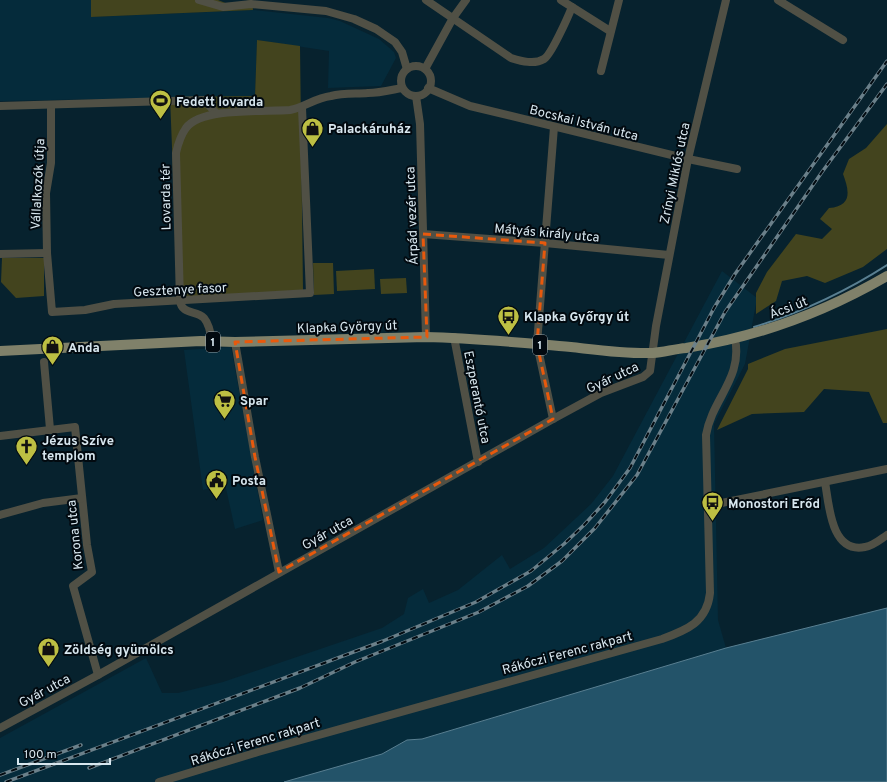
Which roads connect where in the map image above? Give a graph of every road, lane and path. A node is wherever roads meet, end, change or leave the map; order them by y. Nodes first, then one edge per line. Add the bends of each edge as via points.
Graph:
1 (199, 0) edge
2 (426, 0) edge
3 (466, 0) edge
4 (561, 0) edge
5 (619, 0) edge
6 (726, 0) edge
7 (778, 0) edge
8 (252, 2) edge
9 (572, 7) junction
10 (453, 18) junction
11 (610, 31) junction
12 (843, 40) dead end
13 (407, 69) junction
14 (425, 69) junction
15 (601, 72) dead end
16 (402, 88) junction
17 (428, 88) junction
18 (416, 96) junction
19 (51, 105) junction
20 (0, 106) edge
21 (302, 108) junction
22 (216, 113) junction
23 (554, 127) junction
24 (688, 160) junction
25 (737, 169) dead end
26 (423, 234) junction
27 (545, 243) junction
28 (47, 253) junction
29 (0, 254) edge
30 (669, 255) junction
31 (887, 276) edge
32 (180, 302) junction
33 (52, 312) joint
34 (426, 337) junction
35 (454, 337) junction
36 (735, 338) junction
37 (212, 342) junction
38 (236, 342) junction
39 (537, 344) junction
40 (694, 346) joint
41 (0, 351) edge
42 (654, 353) junction
43 (44, 362) dead end
44 (553, 419) junction
45 (50, 429) junction
46 (0, 436) edge
47 (478, 462) junction
48 (887, 469) edge
49 (825, 482) junction
50 (82, 498) junction
51 (708, 506) junction
52 (0, 516) edge
53 (887, 535) edge
54 (280, 572) junction
55 (98, 675) junction
56 (0, 726) edge
57 (160, 782) edge

1 - 8 street via 223,7
2 - 10 street
3 - 10 street
4 - 9 street
5 - 11 street
6 - 24 street, Zrínyi Miklós utca
7 - 12 street
8 - 13 street via 326,11 354,19 376,29 395,42 402,52
9 - 10 street via 548,56 538,61 525,62 510,58
9 - 11 street
10 - 14 street
11 - 15 street
13 - 14 street via 416,66
13 - 16 street via 402,74
14 - 17 street via 430,78
16 - 18 street via 410,95
16 - 21 street via 317,98
17 - 18 street
17 - 23 street, Bocskai István utca via 470,106
18 - 26 street, Árpád vezér utca via 420,124
19 - 20 street
19 - 22 street via 204,100
19 - 28 street, Vállalkozók útja via 51,164 46,193
21 - 22 street via 273,112
21 - 32 street, Gesztenye fasor via 310,293
22 - 32 street, Lovarda tér via 200,118 187,127 180,138 176,153
23 - 24 street, Bocskai István utca
23 - 27 street
24 - 25 street, Bocskai István utca
24 - 30 street, Zrínyi Miklós utca
26 - 27 street, Mátyás király utca
26 - 34 street, Árpád vezér utca
27 - 30 street, Mátyás király utca
27 - 39 street
28 - 29 street
28 - 33 street, Vállalkozók útja
30 - 42 street, Zrínyi Miklós utca via 656,326
31 - 36 main road, Ácsi út / 1 via 847,297 791,321
32 - 33 street, Gesztenye fasor via 114,304 85,310
32 - 37 street via 184,310 205,319
34 - 35 main road, Klapka György út / 1
34 - 38 main road, Klapka György út / 1
35 - 39 main road, Klapka György út / 1
35 - 47 street, Eszperantó utca
36 - 40 main road, Ácsi út / 1
36 - 51 street, Rákóczi Ferenc rakpart via 737,357 733,375 707,431
37 - 38 main road, Klapka György út / 1
37 - 41 main road, Klapka György út / 1
38 - 54 street via 255,456
39 - 42 main road, Klapka György út / 1
39 - 44 street
40 - 42 main road, Klapka György út / 1
42 - 44 street, Gyár utca via 650,371 643,377 601,393
43 - 45 street
44 - 47 street, Gyár utca
45 - 46 street
45 - 50 street, Korona utca via 75,427
47 - 54 street, Gyár utca
48 - 49 street
49 - 51 street
49 - 53 street via 833,527 841,540 854,546 865,547
50 - 52 street via 43,503
50 - 55 street, Korona utca via 92,572 73,586
51 - 57 street, Rákóczi Ferenc rakpart via 709,599 703,616 686,630
54 - 55 street, Gyár utca
55 - 56 street, Gyár utca

